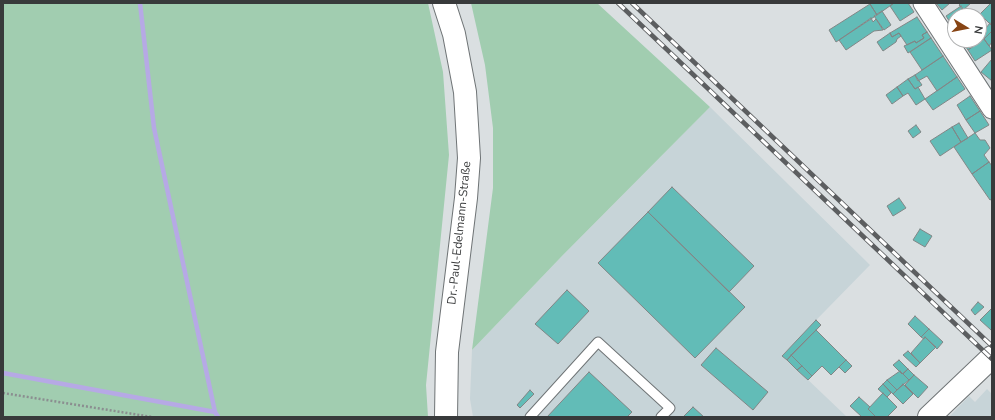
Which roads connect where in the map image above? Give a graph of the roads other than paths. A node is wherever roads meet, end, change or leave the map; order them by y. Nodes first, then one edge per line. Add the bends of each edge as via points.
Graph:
1 (444, 3) edge
2 (923, 3) edge
3 (992, 109) edge
4 (992, 357) edge
5 (446, 417) edge
6 (530, 417) edge
7 (661, 417) edge
8 (929, 417) edge

1 - 5 street, Dr.-Paul-Edelmann-Straße via 454,34 465,92 469,158 447,352
2 - 3 street
4 - 8 street
6 - 7 lane via 598,342 670,408

